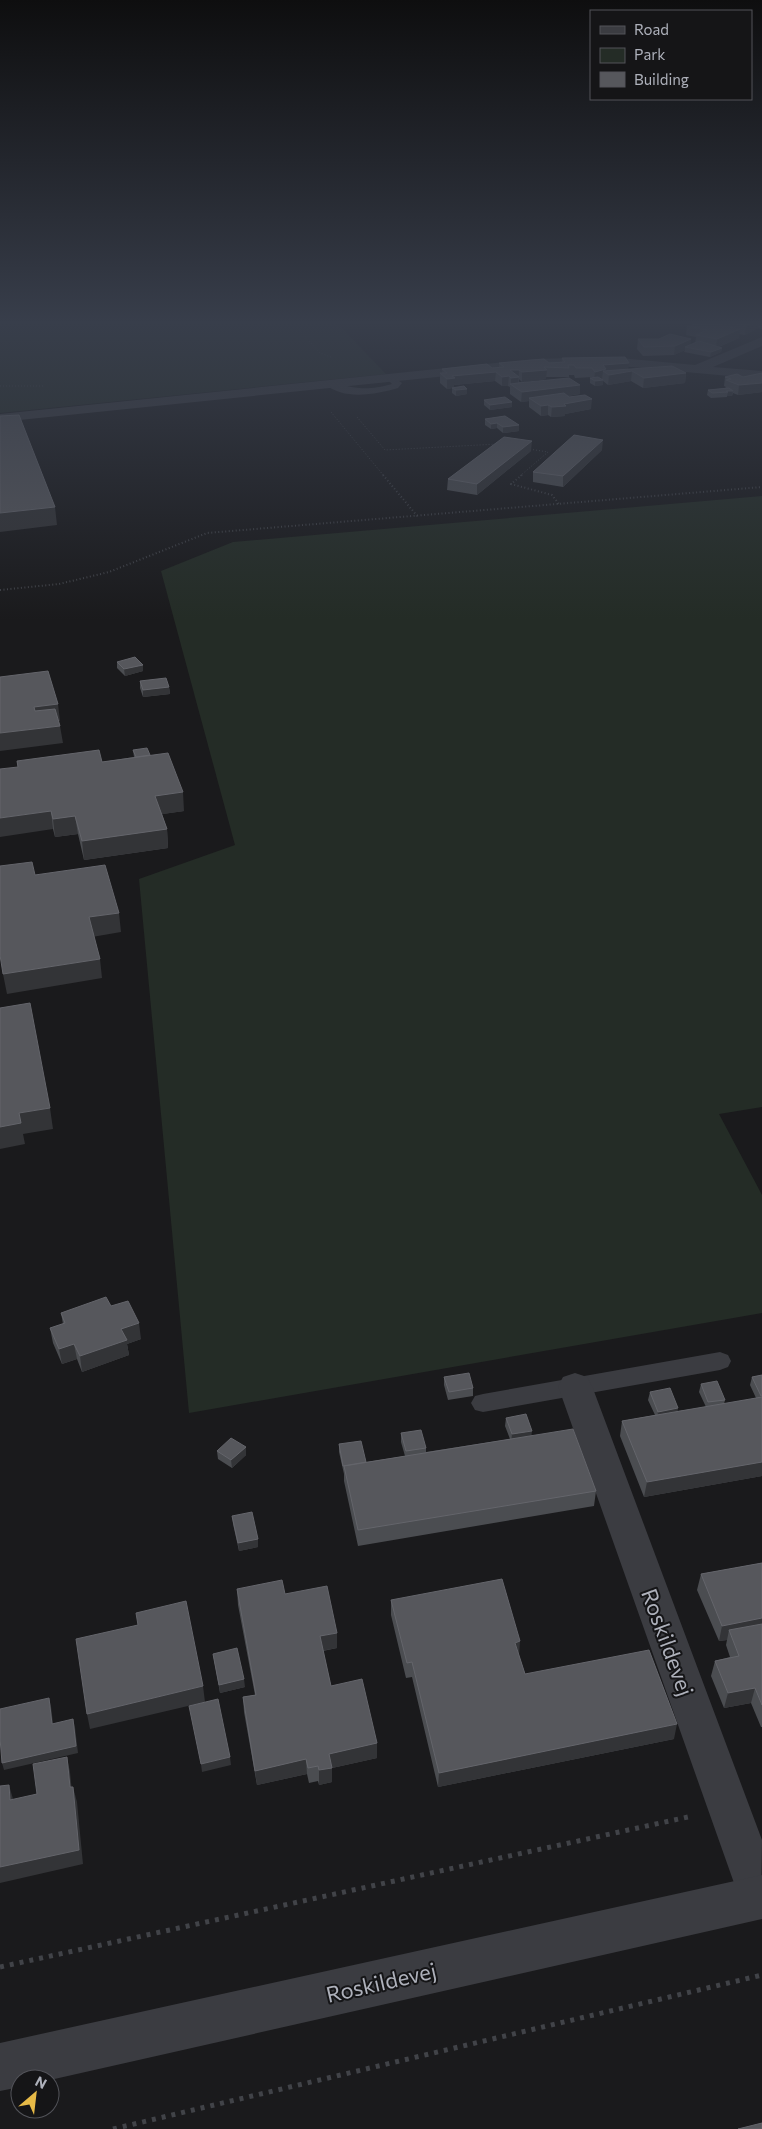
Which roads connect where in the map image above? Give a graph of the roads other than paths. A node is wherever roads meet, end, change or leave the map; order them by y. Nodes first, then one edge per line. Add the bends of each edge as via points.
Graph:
1 (720, 1361) dead end
2 (575, 1386) junction
3 (483, 1403) dead end
4 (762, 1897) edge
5 (0, 2067) edge

1 - 2 lane
2 - 3 lane
2 - 4 street, Roskildevej
4 - 5 street, Roskildevej

